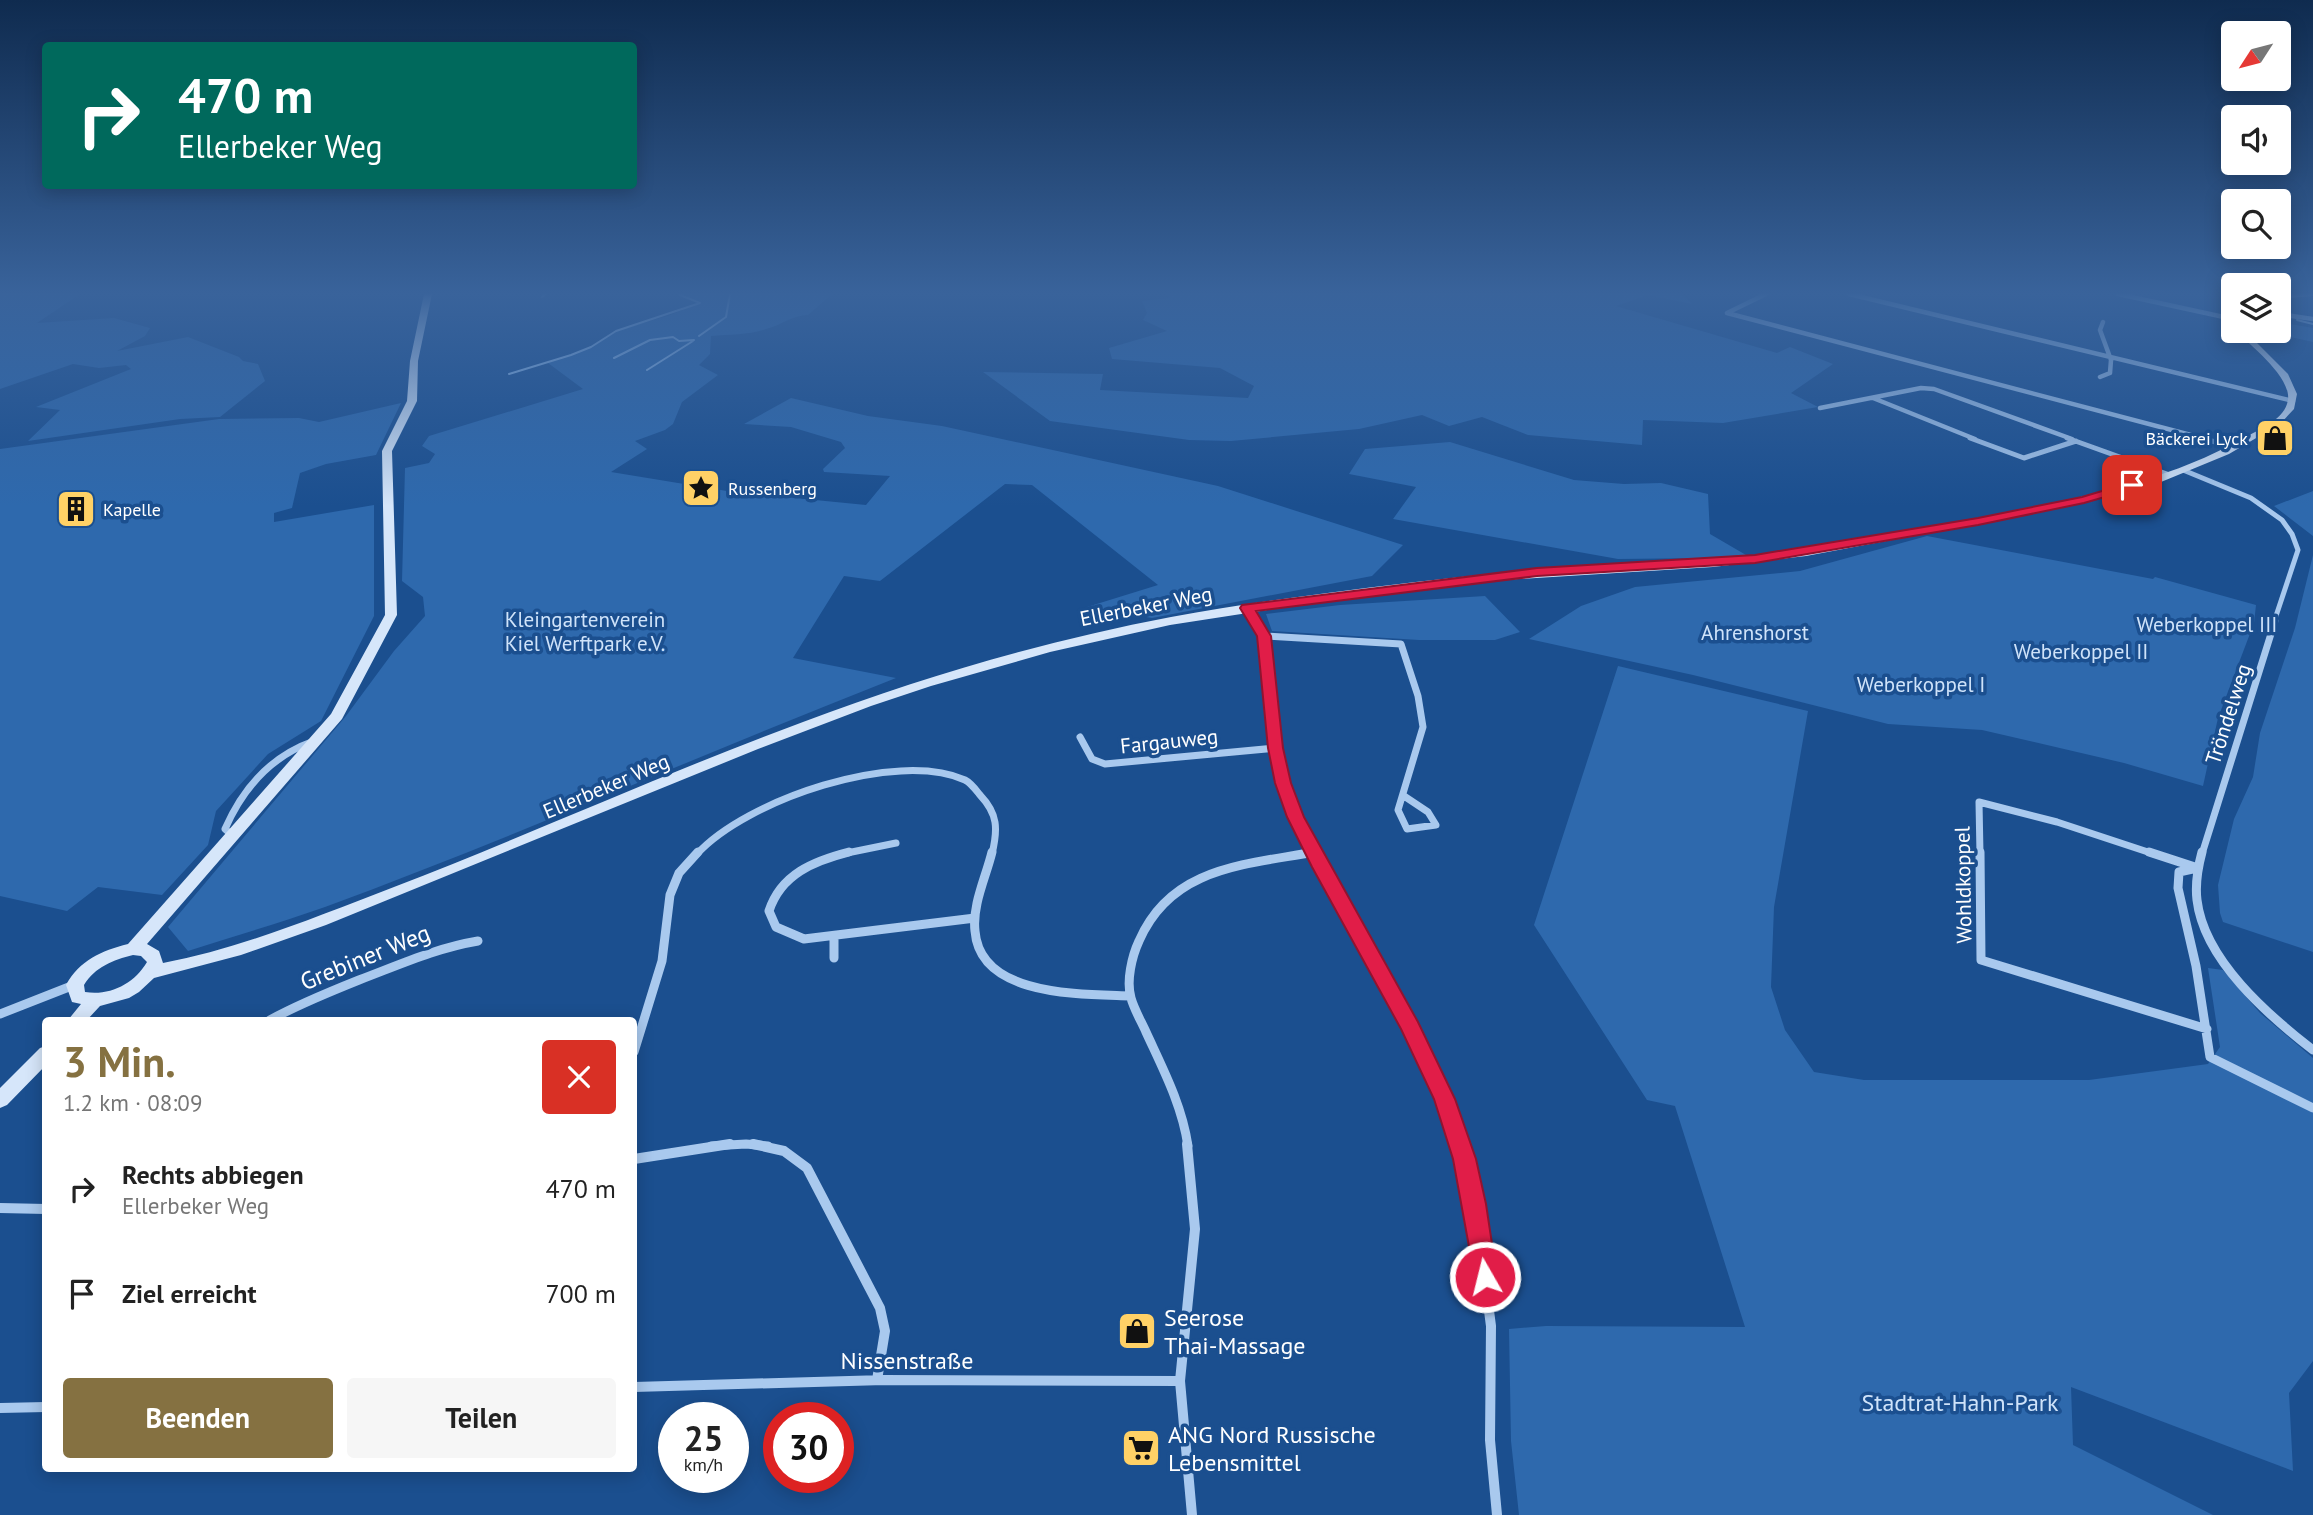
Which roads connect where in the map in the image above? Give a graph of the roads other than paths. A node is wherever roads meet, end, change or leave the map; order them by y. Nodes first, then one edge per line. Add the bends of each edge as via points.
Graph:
1 (414, 365) edge
2 (1923, 365) edge
3 (2109, 365) edge
4 (2141, 365) edge
5 (2274, 365) edge
6 (2100, 377) dead end
7 (1873, 398) junction
8 (2293, 401) junction
9 (1820, 408) dead end
10 (2077, 441) junction
11 (2235, 447) junction
12 (2183, 470) junction
13 (2167, 474) junction
14 (1247, 608) junction
15 (1264, 636) junction
16 (1080, 737) dead end
17 (1276, 748) junction
18 (1404, 796) junction
19 (896, 843) dead end
20 (1314, 852) junction
21 (2198, 868) junction
22 (975, 918) junction
23 (834, 937) junction
24 (478, 941) dead end
25 (133, 949) junction
26 (834, 958) dead end
27 (151, 972) junction
28 (75, 985) junction
29 (1130, 996) junction
30 (95, 1000) junction
31 (0, 1014) edge
32 (80, 1017) edge
33 (276, 1017) edge
34 (2207, 1029) junction
35 (637, 1042) edge
36 (2313, 1051) edge
37 (42, 1057) edge
38 (0, 1100) edge
39 (2313, 1108) edge
40 (637, 1159) edge
41 (0, 1208) edge
42 (42, 1209) edge
43 (877, 1380) junction
44 (1180, 1381) junction
45 (637, 1387) edge
46 (42, 1407) edge
47 (0, 1408) edge
48 (1192, 1515) edge
49 (1497, 1515) edge

1 - 25 street via 412,401 387,451 391,615 337,716
2 - 11 street
3 - 6 street via 2110,373
4 - 8 street
5 - 8 street via 2291,385
7 - 9 street
7 - 10 street via 1934,388
7 - 10 street via 2024,458
8 - 11 street, Ellerbeker Weg via 2283,416
10 - 13 street
11 - 12 street, Ellerbeker Weg
12 - 13 street, Ellerbeker Weg
12 - 21 street, Tröndelweg via 2272,512 2291,530 2298,550
13 - 14 street, Ellerbeker Weg via 2084,500 1755,559 1537,572
14 - 15 street
14 - 27 street, Ellerbeker Weg via 1060,645 913,687 804,726 324,920
15 - 17 street
15 - 18 street via 1401,644 1423,727
16 - 17 street, Fargauweg via 1092,759 1105,764
17 - 20 street via 1287,794
18 - 18 street via 1428,812 1436,825 1407,829 1398,810
19 - 23 street via 864,847 806,866 789,876 771,898 769,916 785,935
20 - 29 street via 1210,872 1170,895 1147,922 1132,956
20 - 49 street via 1429,1065 1464,1159 1475,1204 1491,1326 1490,1440
21 - 34 street, Tröndelweg via 2179,872 2178,888
21 - 34 street, Wohldkoppel via 1979,802 1982,960
21 - 36 street, Tröndelweg via 2197,901 2211,940 2242,984
22 - 23 street
22 - 29 street via 979,952 1000,975 1020,983 1087,994
22 - 35 street via 996,818 991,805 969,782 919,769 872,772 821,786 729,827 680,872 670,890 662,958
23 - 26 street
24 - 33 street, Grebiner Weg via 443,946
25 - 27 street via 153,955
25 - 28 street via 93,964
27 - 30 street via 127,991
28 - 30 street via 78,997
28 - 31 street
29 - 44 street via 1175,1095 1193,1183 1195,1229
30 - 32 street
34 - 39 street, Tröndelweg via 2210,1057
37 - 38 street
40 - 43 street via 742,1144 782,1150 807,1168 880,1308 885,1331
41 - 42 street
43 - 44 street, Nissenstraße
43 - 45 street, Nissenstraße
44 - 48 street
46 - 47 street

